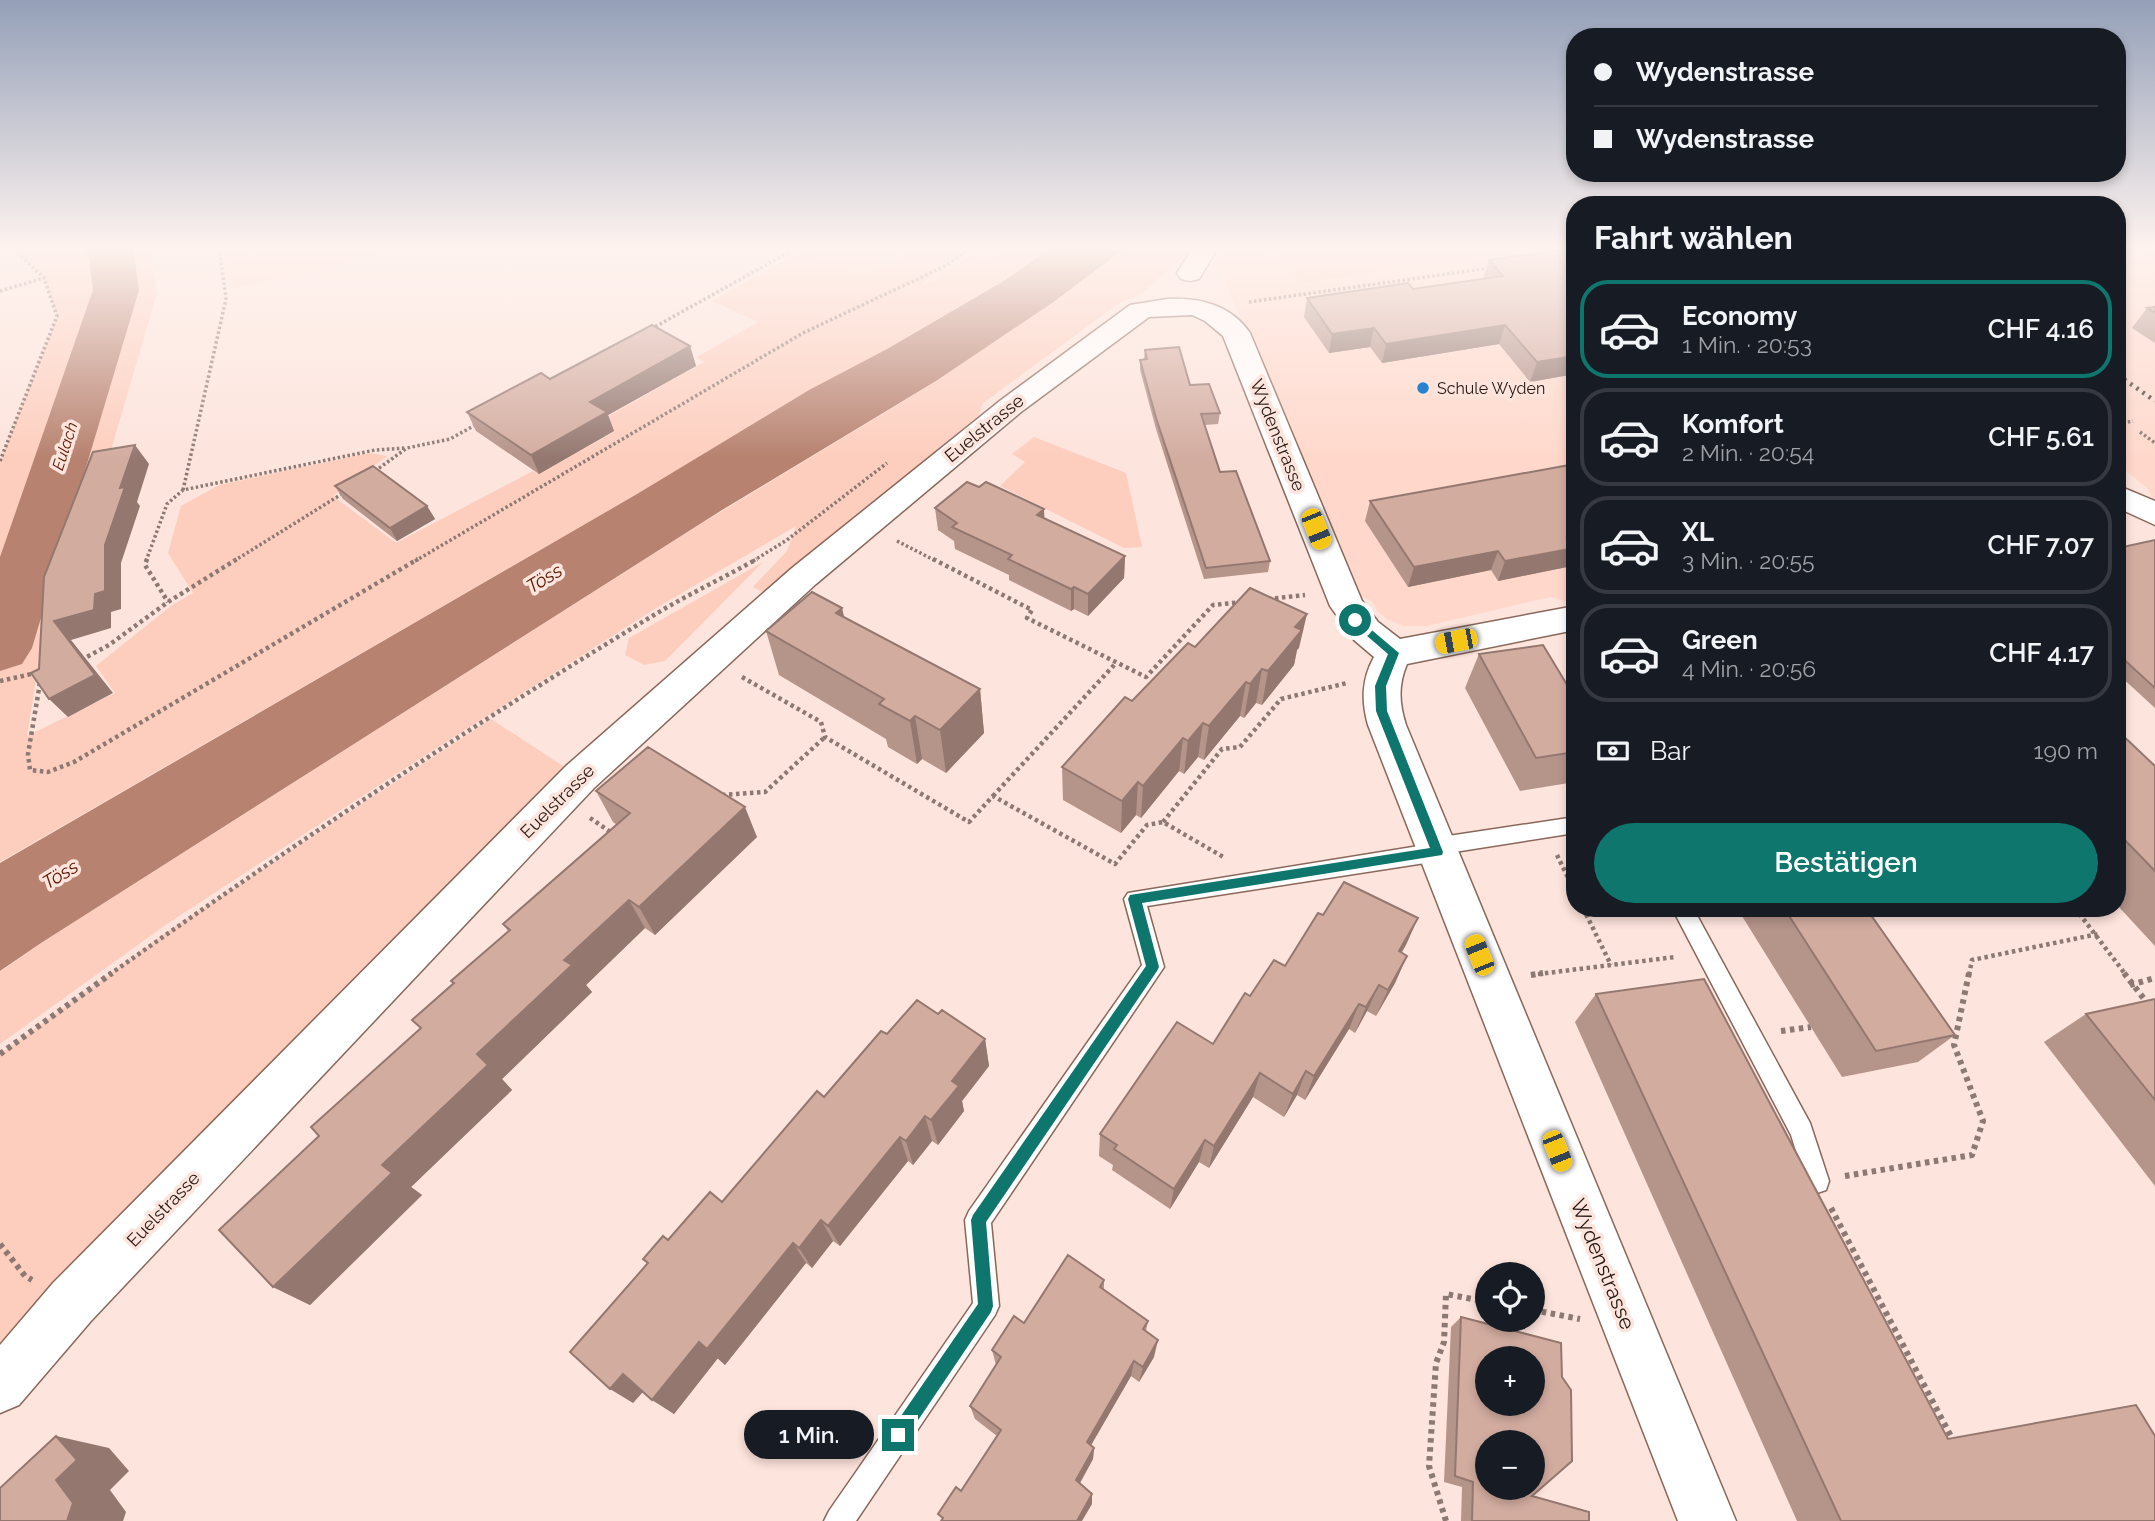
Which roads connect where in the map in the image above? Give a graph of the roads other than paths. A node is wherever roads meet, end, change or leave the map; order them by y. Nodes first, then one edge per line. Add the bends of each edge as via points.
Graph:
1 (1132, 317) edge
2 (1221, 317) edge
3 (2126, 498) edge
4 (2155, 514) edge
5 (1566, 620) edge
6 (1394, 653) junction
7 (1566, 826) edge
8 (1436, 849) junction
9 (1687, 917) edge
10 (1817, 1181) road end
11 (0, 1386) edge
12 (839, 1521) edge
13 (1707, 1521) edge

1 - 11 street, Euelstrasse via 1011,406 865,525 559,797 72,1303
2 - 6 street, Wydenstrasse via 1236,333 1347,606 1366,631
3 - 4 street
5 - 6 street
6 - 8 street, Wydenstrasse via 1381,686 1382,711
7 - 8 lane
8 - 12 lane via 1135,899 1153,967 978,1220 986,1306
8 - 13 street, Wydenstrasse
9 - 10 lane via 1802,1131

